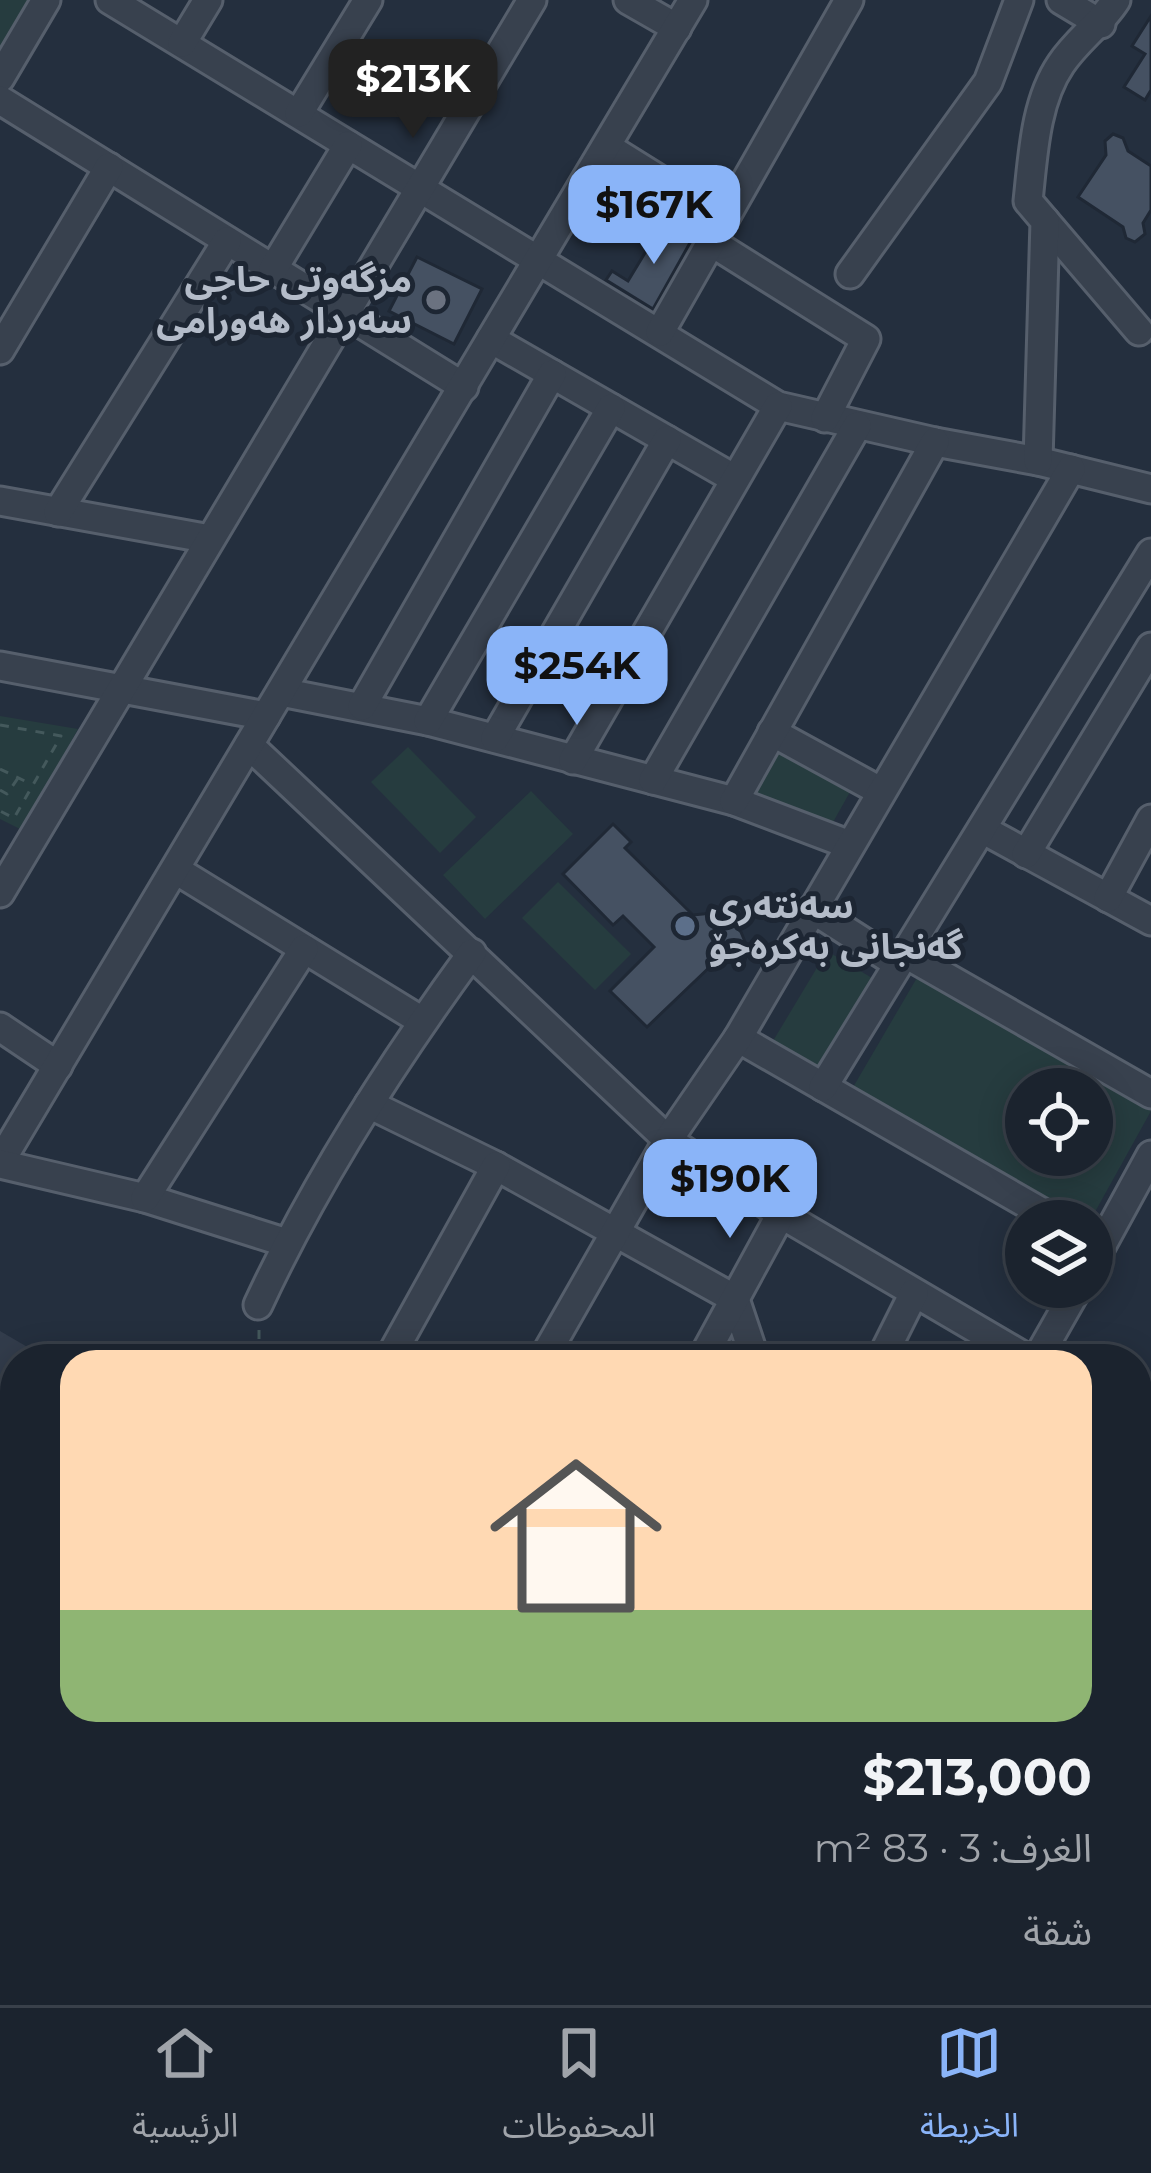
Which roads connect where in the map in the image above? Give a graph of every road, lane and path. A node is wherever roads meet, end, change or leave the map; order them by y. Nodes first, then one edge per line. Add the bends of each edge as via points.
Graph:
1 (46, 0) edge
2 (110, 0) edge
3 (208, 0) edge
4 (368, 0) edge
5 (532, 0) edge
6 (628, 0) edge
7 (693, 0) edge
8 (849, 0) edge
9 (1019, 0) edge
10 (1061, 0) edge
11 (1108, 12) edge
12 (677, 28) junction
13 (182, 43) junction
14 (1, 81) edge
15 (298, 113) junction
16 (347, 145) junction
17 (607, 147) junction
18 (109, 167) junction
19 (420, 190) junction
20 (1045, 221) junction
21 (717, 231) junction
22 (227, 241) junction
23 (539, 260) junction
24 (273, 269) junction
25 (850, 274) dead end
26 (344, 313) junction
27 (1139, 331) dead end
28 (660, 332) junction
29 (491, 339) junction
30 (0, 350) edge
31 (552, 374) junction
32 (464, 387) junction
33 (778, 406) junction
34 (611, 407) junction
35 (825, 418) junction
36 (857, 426) junction
37 (667, 440) junction
38 (934, 442) junction
39 (1038, 461) junction
40 (1071, 469) junction
41 (735, 479) junction
42 (1151, 489) edge
43 (0, 501) edge
44 (58, 512) junction
45 (210, 539) junction
46 (1151, 553) edge
47 (1151, 647) edge
48 (0, 666) edge
49 (121, 688) junction
50 (273, 704) junction
51 (362, 706) junction
52 (428, 721) junction
53 (0, 725) edge
54 (772, 732) junction
55 (495, 738) junction
56 (249, 745) junction
57 (573, 760) junction
58 (0, 769) edge
59 (18, 778) junction
60 (653, 779) junction
61 (33, 785) junction
62 (0, 790) edge
63 (880, 790) junction
64 (734, 801) junction
65 (0, 811) edge
66 (1151, 819) edge
67 (982, 830) junction
68 (850, 845) junction
69 (9, 854) edge
70 (1026, 854) junction
71 (176, 870) junction
72 (0, 893) edge
73 (1108, 898) junction
74 (812, 909) junction
75 (1151, 921) edge
76 (304, 949) junction
77 (472, 953) junction
78 (901, 958) junction
79 (422, 1021) junction
80 (0, 1027) edge
81 (738, 1038) junction
82 (58, 1066) junction
83 (824, 1087) junction
84 (1151, 1094) edge
85 (369, 1103) junction
86 (668, 1140) junction
87 (1151, 1155) edge
88 (0, 1163) edge
89 (496, 1166) junction
90 (145, 1198) junction
91 (1020, 1200) edge
92 (781, 1214) junction
93 (1113, 1219) edge
94 (614, 1231) junction
95 (287, 1243) junction
96 (914, 1293) junction
97 (735, 1299) junction
98 (258, 1305) joint
99 (1065, 1308) edge
100 (259, 1344) edge
101 (396, 1344) edge
102 (551, 1344) edge
103 (710, 1344) edge
104 (750, 1344) edge
105 (888, 1344) edge
106 (1015, 1344) edge
107 (1044, 1344) edge

1 - 14 street
2 - 13 street
3 - 13 street
4 - 15 street
5 - 19 street
6 - 12 street
7 - 12 street
8 - 21 street
9 - 25 street via 988,82
10 - 11 street
11 - 20 street via 1061,63 1042,109 1028,201
12 - 17 street
13 - 15 street
14 - 18 street
15 - 16 street
16 - 19 street
16 - 24 street
17 - 21 street
17 - 23 street
18 - 22 street
18 - 30 street
19 - 23 street
19 - 26 street
20 - 27 street
20 - 39 street
21 - 28 street
21 - 35 street via 866,339
22 - 24 street
22 - 44 street
23 - 28 street
23 - 29 street
24 - 26 street
26 - 32 street
26 - 45 street
28 - 33 street
29 - 31 street
29 - 32 street
31 - 34 street
31 - 51 street
32 - 50 street
33 - 35 street
33 - 41 street
34 - 37 street
34 - 52 street
35 - 36 street
36 - 38 street
36 - 60 street
37 - 41 street
37 - 55 street
38 - 39 street
38 - 54 street
39 - 40 street
40 - 42 street
40 - 63 street
41 - 57 street
43 - 44 street
44 - 45 street
45 - 49 street
46 - 67 street
47 - 70 street
48 - 49 street
49 - 50 street
49 - 69 street
50 - 51 street
50 - 56 street
51 - 52 street
52 - 55 street
53 - 61 path via 61,736
54 - 63 street
54 - 64 street
55 - 57 street
56 - 71 street
56 - 77 street
57 - 60 street
58 - 59 path
59 - 61 path
59 - 62 path via 7,794
60 - 64 street
61 - 65 path via 14,818
63 - 68 street
64 - 68 street
66 - 73 street
67 - 70 street
67 - 78 street
68 - 74 street
69 - 72 street
70 - 73 street
71 - 76 street
71 - 82 street
73 - 75 street
74 - 78 street
74 - 81 street
76 - 79 street
76 - 90 street
77 - 79 street
77 - 86 street
78 - 83 street
78 - 84 street
79 - 85 street
80 - 82 street
81 - 83 street
81 - 86 street
82 - 88 street
83 - 91 street
85 - 89 street
85 - 95 street
86 - 92 street
86 - 94 street
87 - 93 street
88 - 90 street
89 - 94 street
89 - 101 street
90 - 95 street
92 - 96 street
92 - 97 street
94 - 97 street
94 - 102 street
95 - 98 street
96 - 105 street
96 - 106 street
97 - 103 street
97 - 104 street
98 - 100 path
99 - 107 street

